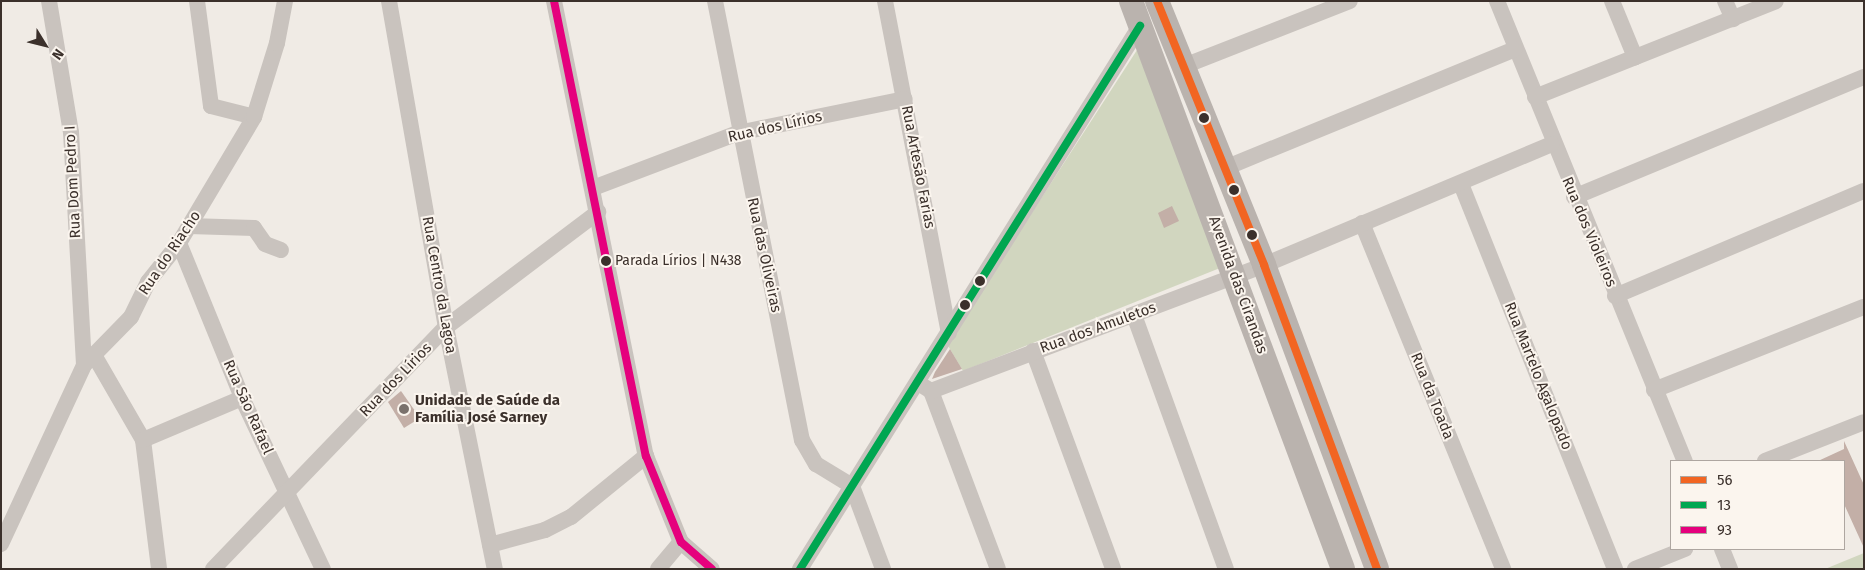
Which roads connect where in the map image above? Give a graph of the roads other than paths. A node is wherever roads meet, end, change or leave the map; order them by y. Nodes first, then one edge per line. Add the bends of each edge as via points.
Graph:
1 (49, 1) edge
2 (198, 1) edge
3 (285, 1) edge
4 (389, 1) edge
5 (554, 1) edge
6 (715, 1) edge
7 (885, 1) edge
8 (1131, 1) edge
9 (1157, 1) edge
10 (1350, 1) edge
11 (1497, 1) edge
12 (1612, 1) edge
13 (1726, 1) edge
14 (1776, 1) edge
15 (1732, 19) junction
16 (1140, 26) junction
17 (1515, 49) junction
18 (1635, 57) junction
19 (1184, 66) junction
20 (1864, 77) edge
21 (1534, 98) junction
22 (905, 99) junction
23 (254, 117) junction
24 (738, 133) junction
25 (1552, 144) junction
26 (1225, 168) junction
27 (1461, 184) junction
28 (593, 188) junction
29 (1864, 191) edge
30 (1574, 197) junction
31 (598, 212) junction
32 (1362, 223) junction
33 (190, 226) junction
34 (179, 243) junction
35 (281, 250) dead end
36 (1264, 265) junction
37 (1235, 276) junction
38 (1615, 296) junction
39 (1864, 307) edge
40 (1134, 316) junction
41 (446, 327) junction
42 (950, 333) junction
43 (1033, 351) junction
44 (89, 360) junction
45 (924, 386) junction
46 (1654, 390) junction
47 (242, 398) junction
48 (1864, 422) edge
49 (143, 440) junction
50 (646, 456) junction
51 (1685, 460) edge
52 (1768, 460) edge
53 (852, 486) junction
54 (287, 493) junction
55 (681, 542) junction
56 (1, 544) edge
57 (490, 545) junction
58 (1682, 550) edge
59 (1722, 550) edge
60 (159, 569) edge
61 (212, 569) edge
62 (323, 569) edge
63 (495, 569) edge
64 (658, 569) edge
65 (712, 569) edge
66 (800, 569) edge
67 (882, 569) edge
68 (998, 569) edge
69 (1113, 569) edge
70 (1226, 569) edge
71 (1343, 569) edge
72 (1377, 569) edge
73 (1502, 569) edge
74 (1615, 569) edge
75 (1635, 569) edge
76 (1730, 569) edge

1 - 44 street, Rua Dom Pedro I via 71,132
2 - 23 street via 211,106
3 - 23 street, Rua do Riacho via 277,43
4 - 41 street, Rua Centro da Lagoa
5 - 28 street
6 - 24 street, Rua das Oliveiras
7 - 22 street, Rua Artesão Farias
8 - 16 street, Avenida das Cirandas
9 - 19 street, Avenida das Cirandas
10 - 19 street
11 - 17 street, Rua dos Violeiros
12 - 18 street
13 - 15 street
14 - 15 street
15 - 18 street
16 - 37 street, Avenida das Cirandas
16 - 42 street
17 - 21 street, Rua dos Violeiros
17 - 26 street
18 - 21 street
19 - 26 street, Avenida das Cirandas
20 - 30 street
21 - 25 street, Rua dos Violeiros
22 - 24 street, Rua dos Lírios
22 - 42 street, Rua Artesão Farias
23 - 33 street, Rua do Riacho
24 - 28 street, Rua dos Lírios
24 - 53 street, Rua das Oliveiras via 802,440 816,464
25 - 27 street, Rua dos Amuletos
25 - 30 street, Rua dos Violeiros
26 - 36 street, Avenida das Cirandas
27 - 32 street, Rua dos Amuletos
27 - 74 street, Rua Martelo Agalopado
28 - 31 street
29 - 38 street
30 - 38 street, Rua dos Violeiros
31 - 41 street, Rua dos Lírios
31 - 50 street
32 - 36 street, Rua dos Amuletos
32 - 73 street, Rua da Toada
33 - 34 street, Rua do Riacho
33 - 35 street via 254,228 265,244
34 - 44 street, Rua do Riacho via 148,282 117,336
34 - 47 street, Rua São Rafael
36 - 37 street, Rua dos Amuletos
36 - 72 street, Avenida das Cirandas
37 - 40 street, Rua dos Amuletos
37 - 71 street, Avenida das Cirandas
38 - 46 street, Rua dos Violeiros
39 - 46 street
40 - 43 street, Rua dos Amuletos
40 - 70 street
41 - 54 street, Rua dos Lírios
41 - 57 street, Rua Centro da Lagoa
42 - 45 street
43 - 45 street, Rua dos Amuletos
43 - 69 street
44 - 49 street, Rua Dom Pedro I
44 - 56 street, Rua do Riacho
45 - 53 street
45 - 68 street
46 - 51 street, Rua dos Violeiros
47 - 49 street
47 - 54 street, Rua São Rafael
48 - 52 street
49 - 60 street, Rua Dom Pedro I
50 - 55 street
50 - 57 street via 571,517 545,530
53 - 66 street
53 - 67 street
54 - 61 street, Rua dos Lírios
54 - 62 street, Rua São Rafael
55 - 64 street
55 - 65 street
57 - 63 street, Rua Centro da Lagoa
58 - 75 street
59 - 76 street

